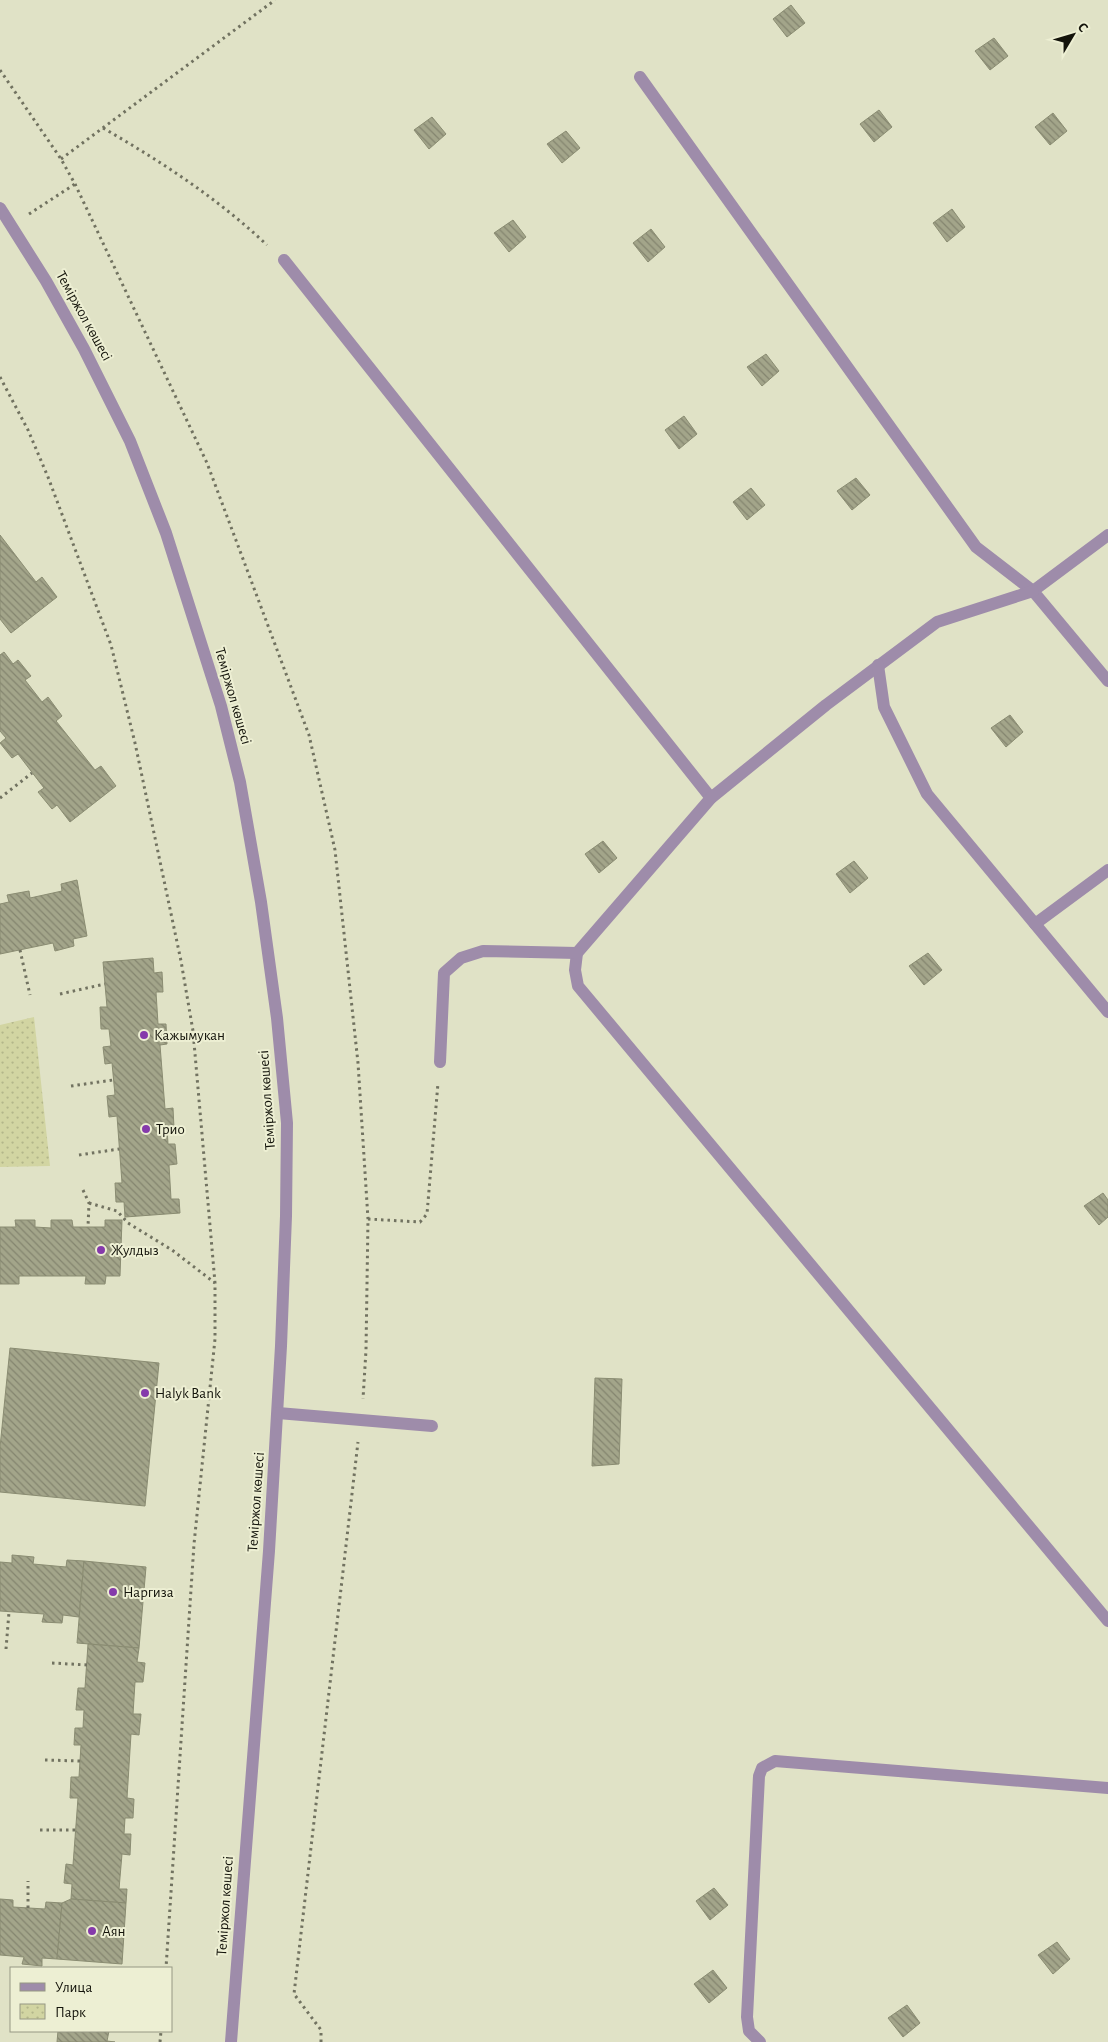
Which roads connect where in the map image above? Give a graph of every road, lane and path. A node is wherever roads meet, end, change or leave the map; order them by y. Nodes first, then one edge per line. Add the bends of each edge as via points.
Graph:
1 (275, 0) edge
2 (640, 77) dead end
3 (103, 128) junction
4 (61, 159) dead end
5 (75, 184) dead end
6 (0, 208) edge
7 (12, 225) junction
8 (284, 260) joint
9 (0, 377) edge
10 (1108, 535) edge
11 (1033, 591) junction
12 (878, 665) junction
13 (1108, 681) edge
14 (32, 773) dead end
15 (0, 798) edge
16 (711, 798) junction
17 (1108, 870) edge
18 (1036, 924) junction
19 (20, 950) dead end
20 (577, 953) junction
21 (105, 984) dead end
22 (60, 994) dead end
23 (30, 995) dead end
24 (1108, 1012) edge
25 (440, 1062) joint
26 (113, 1080) dead end
27 (71, 1086) dead end
28 (119, 1149) dead end
29 (79, 1155) dead end
30 (83, 1190) dead end
31 (89, 1203) junction
32 (368, 1219) dead end
33 (88, 1228) dead end
34 (215, 1283) junction
35 (278, 1413) junction
36 (432, 1426) dead end
37 (9, 1612) dead end
38 (1108, 1621) edge
39 (6, 1649) dead end
40 (52, 1663) dead end
41 (87, 1665) dead end
42 (45, 1760) dead end
43 (80, 1761) dead end
44 (1108, 1788) edge
45 (40, 1830) dead end
46 (75, 1830) dead end
47 (28, 1881) dead end
48 (28, 1908) dead end
49 (166, 1967) edge
50 (231, 2042) edge
51 (760, 2042) edge

1 - 3 path
2 - 11 street via 976,547
3 - 4 path
3 - 8 path via 167,165 244,224
5 - 7 path
6 - 7 street, Теміржол көшесі
7 - 35 street, Теміржол көшесі via 84,349 130,441 166,532 221,706 240,782 278,1018 287,1123
8 - 16 street
9 - 34 path via 31,438 89,581 111,645 135,742 193,1031
10 - 11 street
11 - 12 street via 937,622
11 - 13 street
12 - 16 street
12 - 18 street via 884,707 927,794
14 - 15 path
16 - 20 street
17 - 18 street
18 - 24 street
19 - 23 path
20 - 25 street via 483,951 461,958 444,973
20 - 38 street via 575,970 578,986
21 - 22 path
25 - 32 path via 427,1214 420,1222
26 - 27 path
28 - 29 path
30 - 31 path
31 - 33 path
31 - 34 path via 117,1212
34 - 49 path via 215,1339 194,1544
35 - 36 street
35 - 50 street, Теміржол көшесі
37 - 39 path
40 - 41 path
42 - 43 path
44 - 51 street via 775,1761 762,1768 758,1776 747,2017 750,2031
45 - 46 path
47 - 48 path

